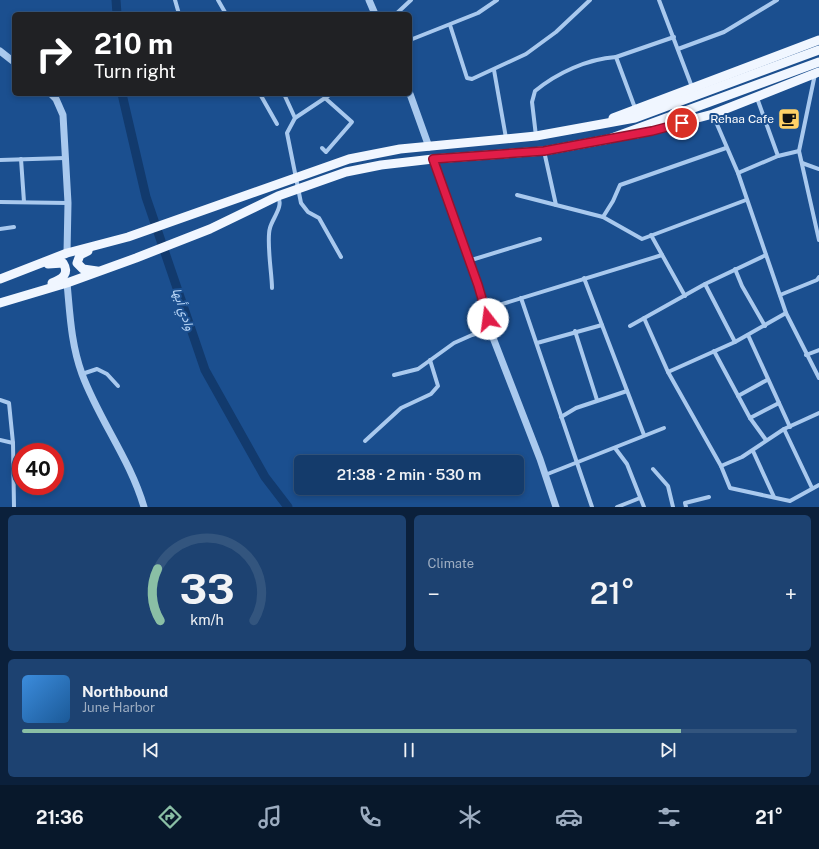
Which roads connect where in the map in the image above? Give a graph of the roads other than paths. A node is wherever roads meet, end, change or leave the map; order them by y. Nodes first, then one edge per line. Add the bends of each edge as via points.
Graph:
1 (175, 0) edge
2 (218, 0) edge
3 (369, 0) edge
4 (411, 0) edge
5 (497, 0) edge
6 (590, 0) edge
7 (659, 0) edge
8 (777, 0) edge
9 (491, 2) edge
10 (178, 12) edge
11 (225, 12) edge
12 (374, 12) edge
13 (398, 12) edge
14 (450, 25) junction
15 (674, 37) junction
16 (412, 39) edge
17 (819, 40) edge
18 (678, 48) junction
19 (819, 50) edge
20 (0, 51) edge
21 (616, 57) junction
22 (12, 60) edge
23 (819, 62) edge
24 (773, 67) junction
25 (494, 70) junction
26 (817, 73) edge
27 (716, 79) junction
28 (773, 79) junction
29 (692, 87) junction
30 (53, 96) edge
31 (261, 96) edge
32 (285, 96) edge
33 (328, 96) edge
34 (411, 96) edge
35 (325, 98) junction
36 (757, 98) junction
37 (635, 108) junction
38 (713, 114) junction
39 (296, 118) junction
40 (277, 124) dead end
41 (596, 126) junction
42 (536, 136) junction
43 (609, 139) junction
44 (506, 140) junction
45 (429, 147) junction
46 (322, 148) dead end
47 (726, 148) junction
48 (544, 151) junction
49 (799, 151) junction
50 (778, 156) junction
51 (65, 158) junction
52 (21, 159) junction
53 (433, 159) junction
54 (0, 160) edge
55 (802, 163) junction
56 (819, 169) edge
57 (738, 173) junction
58 (295, 179) junction
59 (298, 189) junction
60 (517, 195) dead end
61 (278, 196) junction
62 (746, 200) junction
63 (0, 202) edge
64 (24, 202) junction
65 (68, 203) junction
66 (556, 205) junction
67 (603, 217) junction
68 (817, 222) edge
69 (14, 227) dead end
70 (0, 229) edge
71 (651, 235) junction
72 (540, 239) dead end
73 (819, 240) edge
74 (108, 242) junction
75 (67, 253) junction
76 (662, 255) junction
77 (766, 255) junction
78 (341, 257) dead end
79 (468, 261) junction
80 (30, 268) junction
81 (735, 269) junction
82 (98, 272) junction
83 (819, 277) edge
84 (584, 278) junction
85 (0, 279) edge
86 (68, 283) junction
87 (705, 284) junction
88 (272, 288) dead end
89 (28, 295) junction
90 (780, 295) junction
91 (685, 296) junction
92 (520, 298) junction
93 (0, 303) edge
94 (486, 309) junction
95 (786, 313) junction
96 (644, 318) junction
97 (602, 325) junction
98 (630, 326) dead end
99 (765, 326) junction
100 (490, 330) junction
101 (575, 331) junction
102 (748, 335) junction
103 (735, 342) junction
104 (537, 343) junction
105 (819, 350) edge
106 (714, 351) junction
107 (806, 356) junction
108 (430, 360) junction
109 (668, 372) junction
110 (82, 374) junction
111 (394, 375) dead end
112 (819, 378) edge
113 (767, 380) junction
114 (118, 386) dead end
115 (626, 391) junction
116 (738, 396) junction
117 (0, 400) edge
118 (597, 400) junction
119 (779, 403) junction
120 (819, 413) edge
121 (561, 417) junction
122 (750, 418) junction
123 (664, 428) dead end
124 (790, 428) junction
125 (784, 429) junction
126 (644, 435) junction
127 (0, 440) edge
128 (365, 440) dead end
129 (766, 440) junction
130 (12, 443) joint
131 (615, 448) junction
132 (753, 451) junction
133 (577, 463) junction
134 (721, 466) junction
135 (653, 469) dead end
136 (545, 475) junction
137 (819, 485) edge
138 (812, 488) junction
139 (14, 495) edge
140 (709, 497) dead end
141 (774, 497) junction
142 (640, 498) junction
143 (14, 507) edge
144 (144, 507) edge
145 (556, 507) edge
146 (592, 507) edge
147 (617, 507) edge
148 (644, 507) edge
149 (673, 507) edge
150 (686, 507) edge

1 - 10 street
2 - 11 street
3 - 12 street
4 - 13 street
5 - 9 street
6 - 25 street via 556,32 526,54
7 - 15 street
8 - 18 street via 724,32
9 - 14 street via 478,13
14 - 16 street
14 - 25 street via 467,78 472,79
15 - 18 street
15 - 21 street
17 - 27 main road
18 - 29 street
19 - 24 main road
20 - 22 street
21 - 37 street
21 - 42 street via 602,58 581,65 558,75 535,91 532,102
23 - 28 main road
24 - 27 main road
24 - 41 main road via 635,118
25 - 44 street
26 - 36 main road
26 - 49 street
27 - 29 main road
28 - 38 main road
28 - 43 main road
29 - 37 main road
30 - 51 street via 63,116
31 - 40 street
32 - 39 street
33 - 35 street
34 - 45 street
35 - 39 street
35 - 46 street via 352,122 326,152
36 - 38 main road
36 - 50 street
37 - 41 main road
38 - 43 main road via 652,131
38 - 47 street
39 - 58 street via 287,133
41 - 42 main road
42 - 44 main road
43 - 48 main road
44 - 45 main road
45 - 58 main road via 400,149 349,159
47 - 57 street
47 - 67 street via 620,184 613,202
48 - 53 main road
48 - 66 street
49 - 50 street
49 - 55 street
50 - 57 street
51 - 52 street
51 - 65 street
52 - 54 street
52 - 64 street
53 - 59 main road via 346,172
53 - 79 street
55 - 56 street
55 - 68 street
57 - 62 street
58 - 59 street
58 - 74 main road
59 - 61 main road
59 - 78 street via 301,203 308,212 319,218
60 - 66 street
61 - 82 main road via 210,229
61 - 88 street via 280,205 269,230
62 - 71 street
62 - 77 street
63 - 64 street
64 - 65 street
65 - 75 street
66 - 67 street
67 - 71 street via 642,239
68 - 73 street
69 - 70 street
71 - 76 street
72 - 79 street
74 - 75 main road
74 - 82 main road via 78,258 79,267
75 - 80 main road
76 - 84 street
76 - 91 street
77 - 81 street
77 - 90 street
79 - 94 street
80 - 85 main road
80 - 89 main road via 58,262 63,263 66,273
81 - 87 street
81 - 99 street
82 - 86 main road
83 - 90 street
84 - 92 street
84 - 97 street
86 - 89 main road
86 - 110 street via 72,332
87 - 91 street
87 - 103 street
89 - 93 main road
90 - 95 street
91 - 96 street
92 - 94 street
92 - 104 street
94 - 100 street
95 - 99 street
95 - 107 street
96 - 98 street
96 - 109 street
97 - 101 street
97 - 115 street
99 - 102 street
100 - 108 street via 472,334
100 - 136 street
101 - 104 street
101 - 118 street
102 - 103 street
102 - 113 street
103 - 106 street
104 - 121 street
105 - 107 street
106 - 109 street
106 - 116 street
107 - 112 street
108 - 111 street via 418,369
108 - 128 street via 438,386 431,394 401,408
109 - 134 street
110 - 114 street via 97,369 107,374
110 - 144 street via 130,470
113 - 116 street
113 - 119 street
115 - 118 street
115 - 126 street
116 - 122 street
117 - 130 street via 9,403
118 - 121 street
119 - 122 street
119 - 124 street
120 - 124 street
121 - 133 street
122 - 129 street
123 - 126 street
124 - 125 street
125 - 129 street
125 - 138 street
126 - 131 street
127 - 130 street
129 - 132 street
131 - 133 street
131 - 142 street via 627,464
132 - 134 street
132 - 141 street
133 - 136 street
133 - 146 street
134 - 141 street via 730,488
135 - 149 street via 668,486
136 - 145 street
137 - 138 street
138 - 141 street via 790,501
139 - 143 street
140 - 150 street via 685,503
142 - 147 street
142 - 148 street

